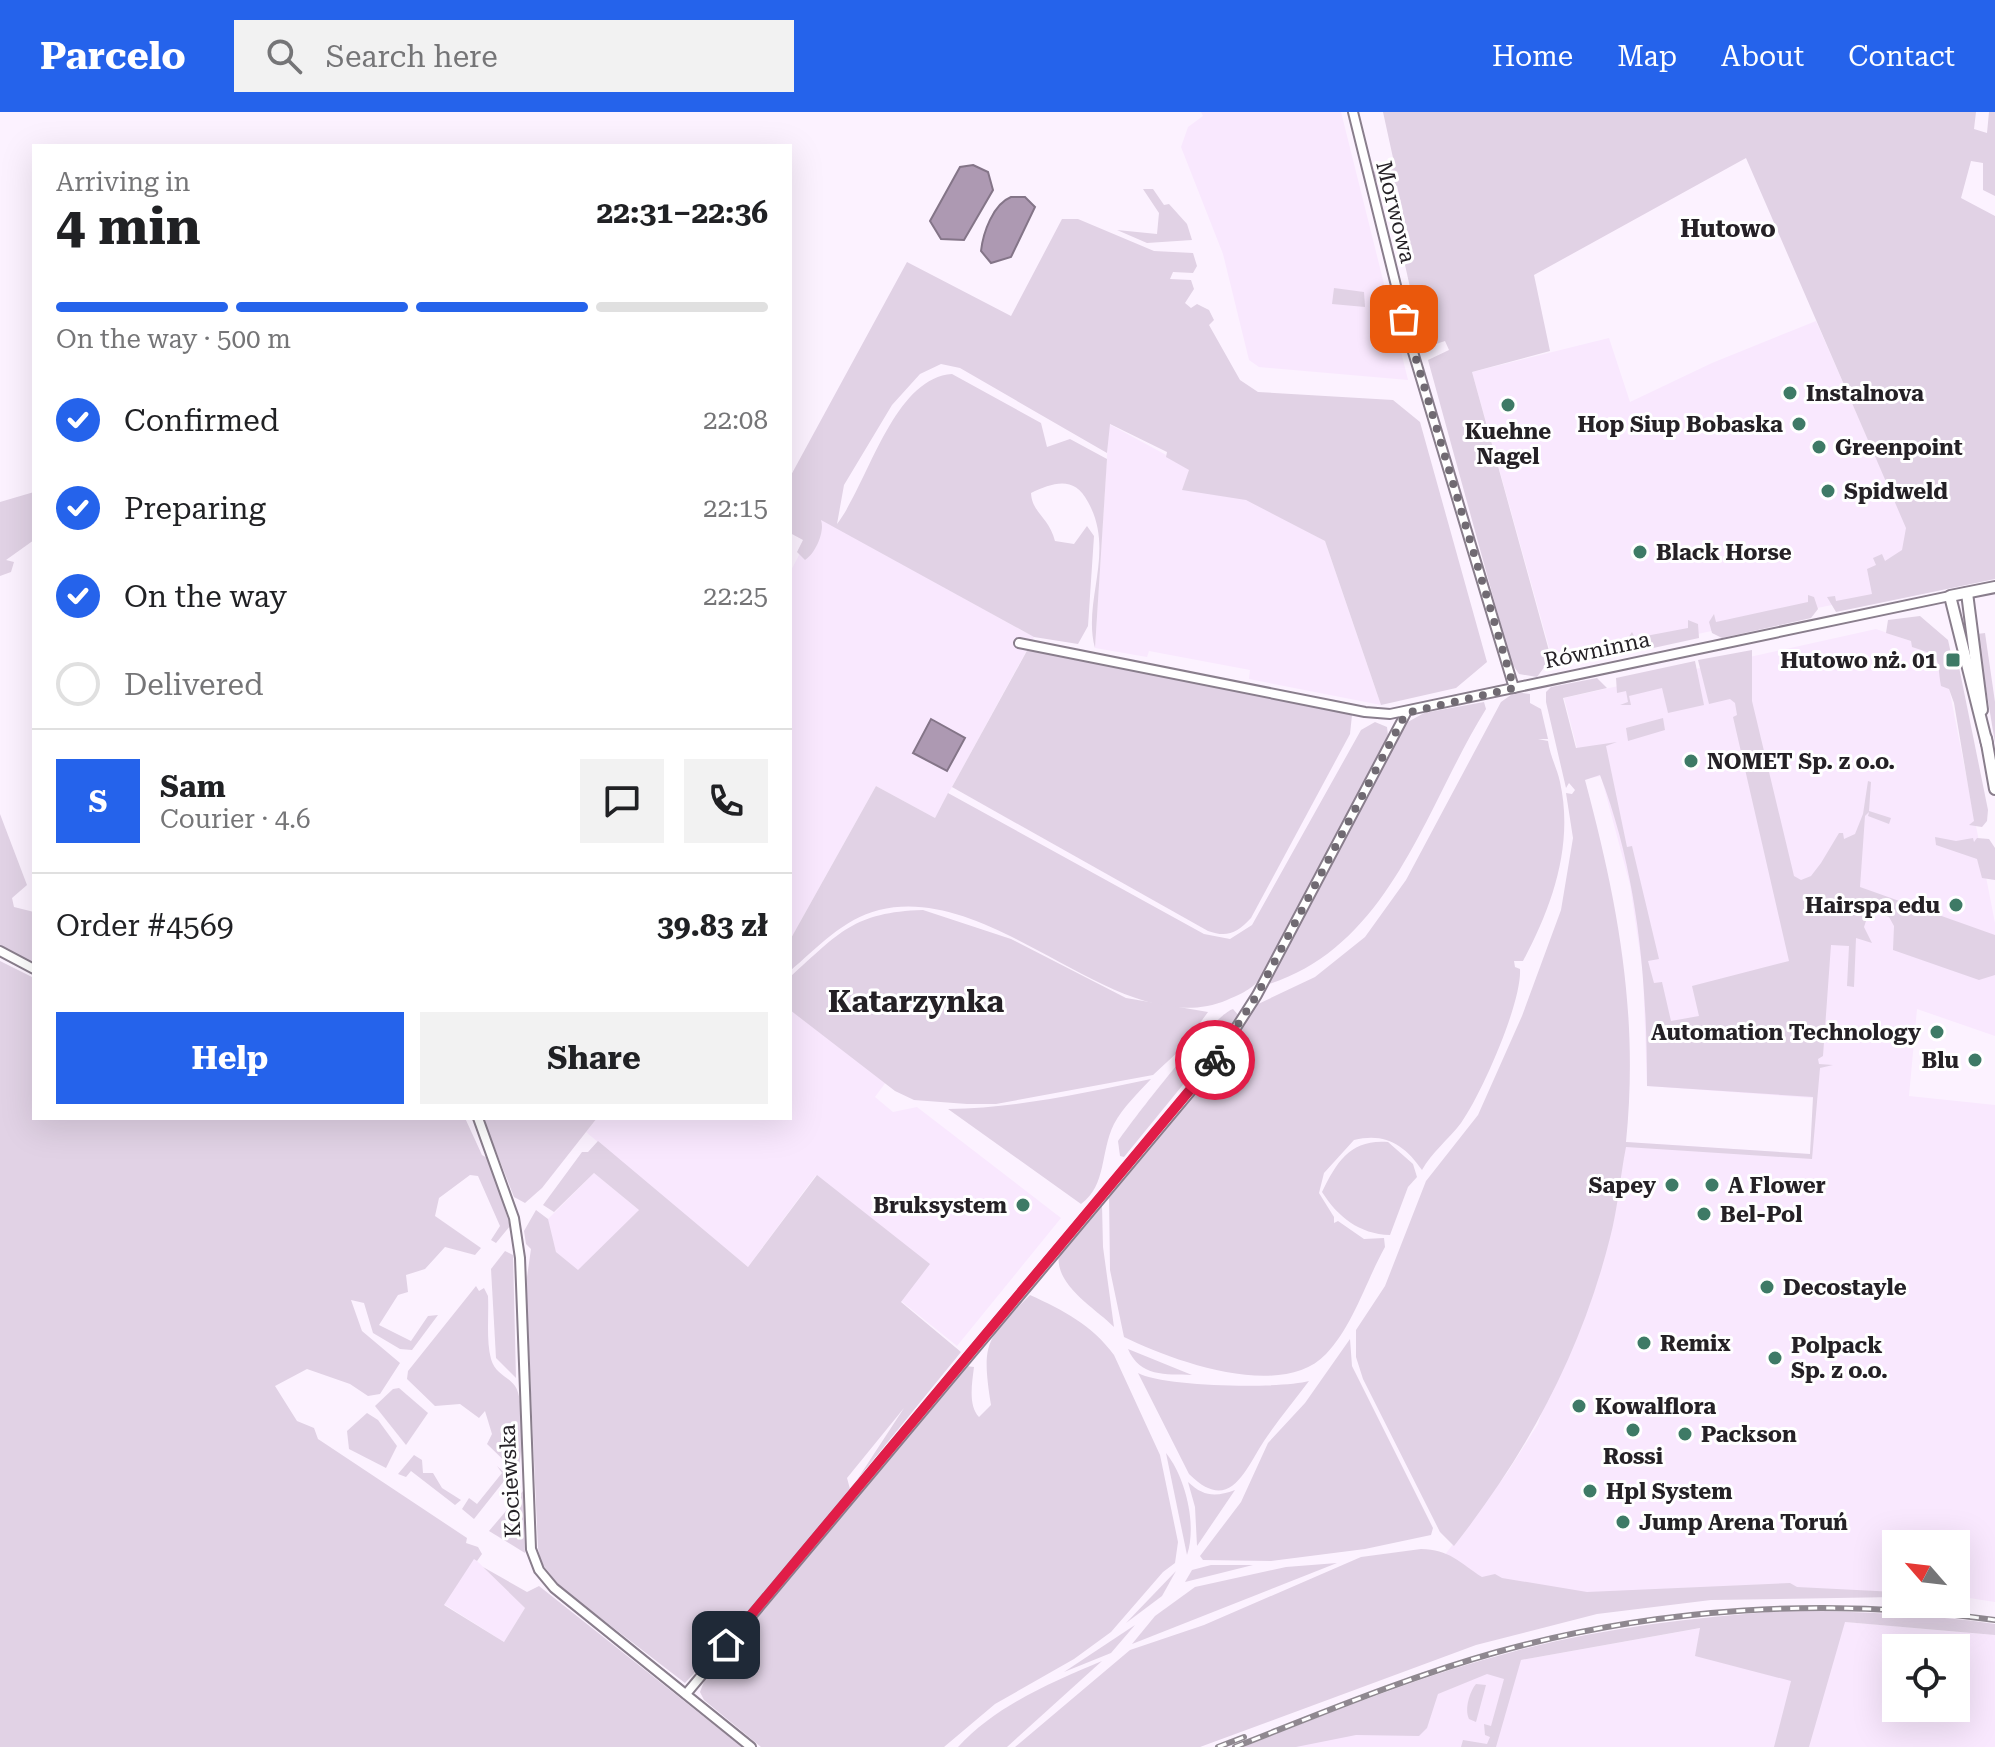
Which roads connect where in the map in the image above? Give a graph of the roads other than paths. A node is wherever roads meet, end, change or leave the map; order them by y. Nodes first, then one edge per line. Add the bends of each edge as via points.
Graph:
1 (1353, 112) edge
2 (1995, 587) edge
3 (1967, 593) junction
4 (1950, 596) junction
5 (1019, 643) dead end
6 (1514, 688) junction
7 (1406, 713) junction
8 (1987, 744) junction
9 (1995, 789) edge
10 (0, 951) edge
11 (32, 968) edge
12 (479, 1120) edge
13 (686, 1694) junction
14 (751, 1747) edge

1 - 6 street, Morwowa via 1410,342
2 - 3 street, Równinna
3 - 4 street, Równinna
3 - 8 street
4 - 6 street, Równinna
4 - 8 street
5 - 7 street, Równinna via 1365,712
6 - 7 street, Równinna
7 - 13 street via 1257,995 1211,1067
8 - 9 street
10 - 11 street
12 - 13 street, Kociewska via 518,1243 534,1560 554,1588
13 - 14 street, Kociewska

